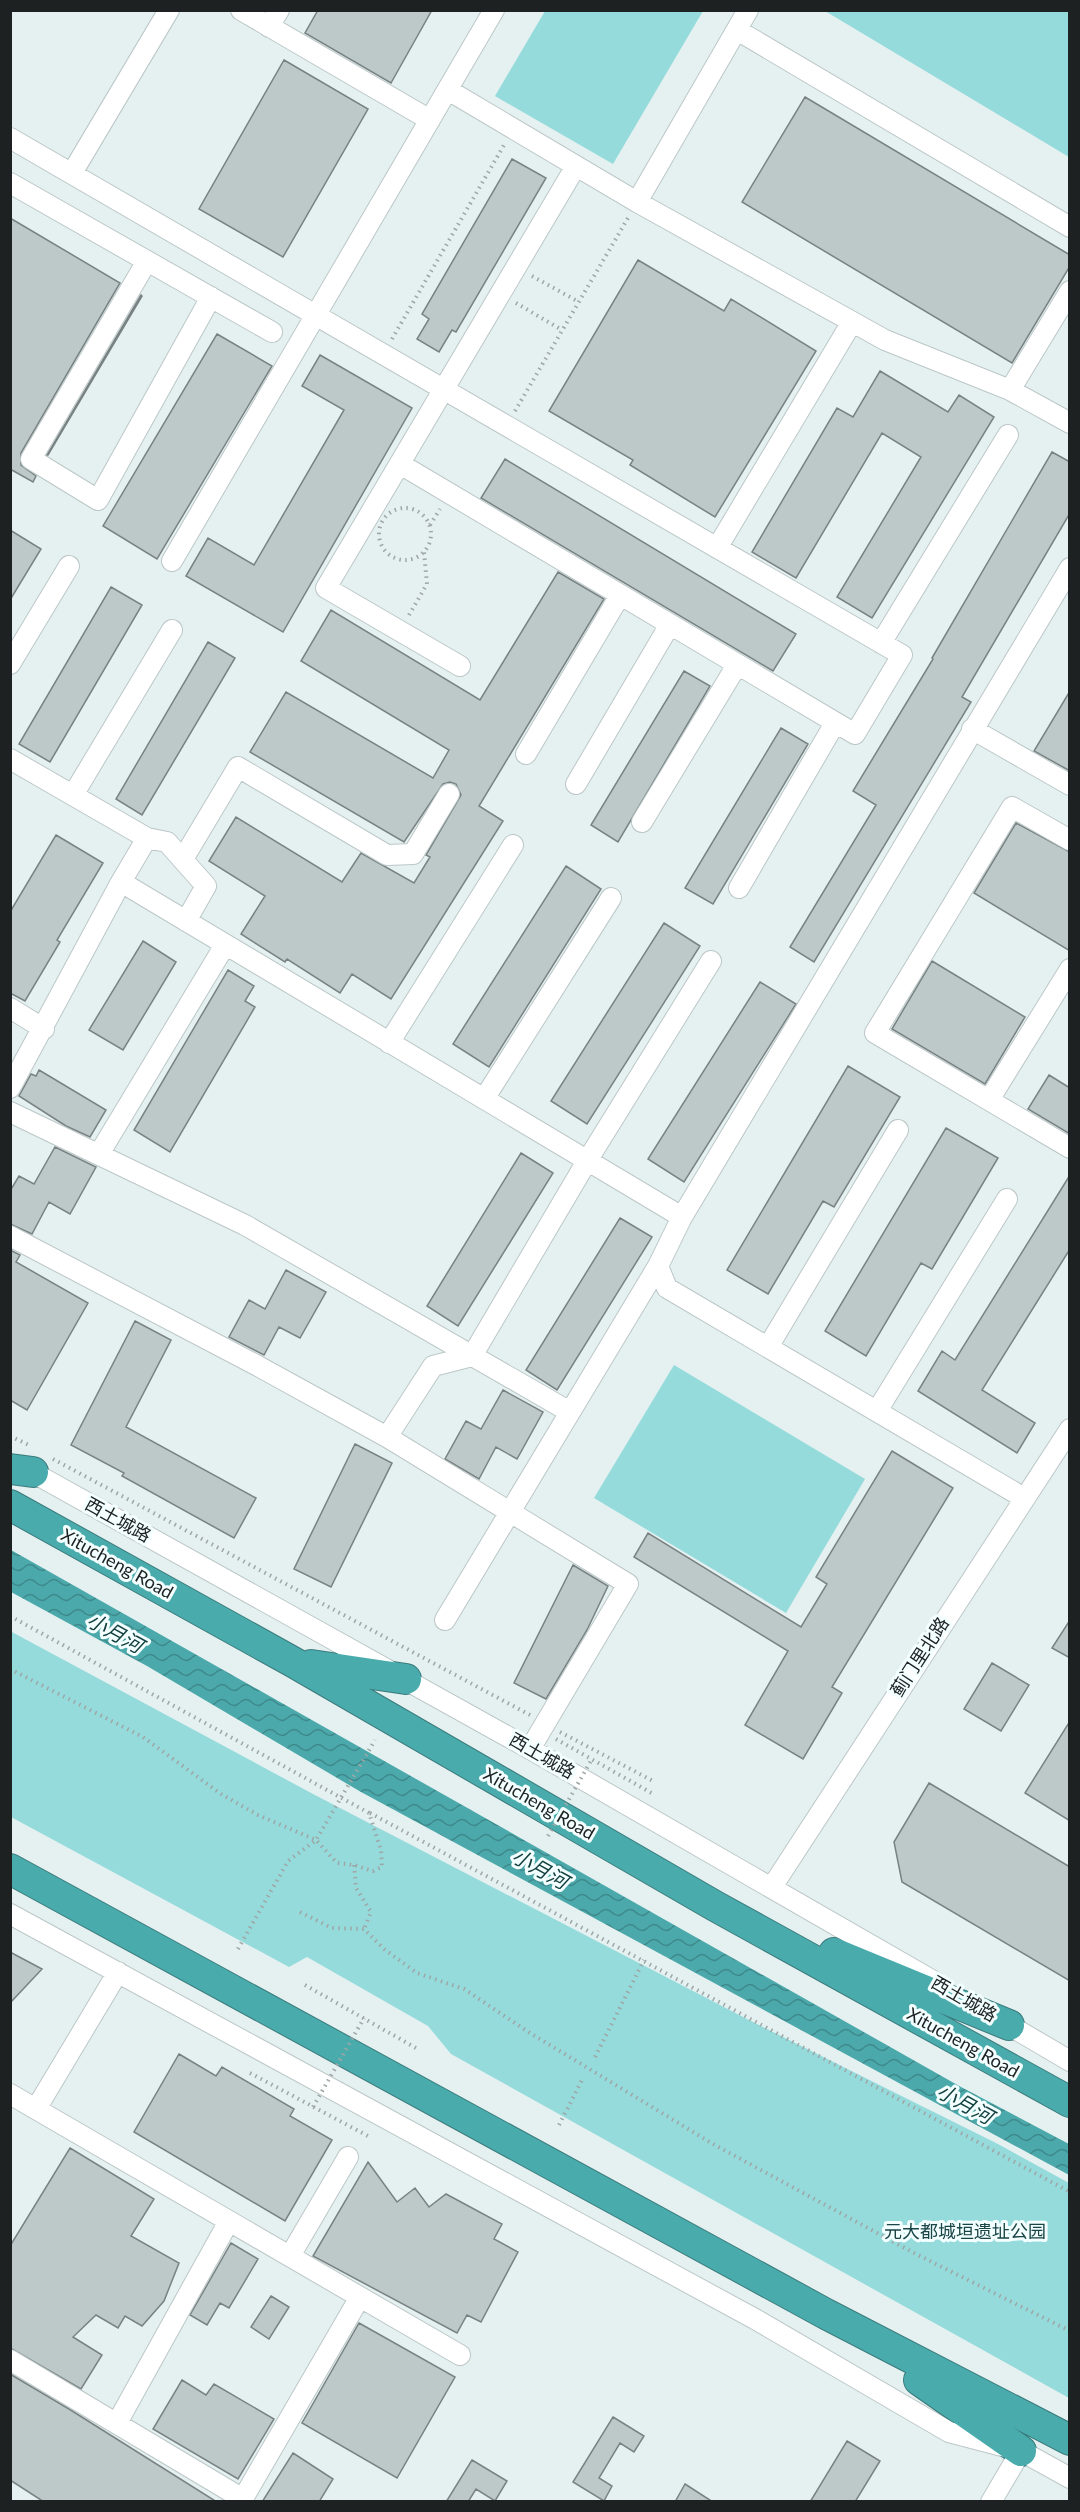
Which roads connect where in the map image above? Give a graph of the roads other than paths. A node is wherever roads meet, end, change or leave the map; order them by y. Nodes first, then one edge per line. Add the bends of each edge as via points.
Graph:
1 (169, 10) edge
2 (241, 10) edge
3 (494, 10) edge
4 (748, 10) edge
5 (274, 19) edge
6 (737, 30) junction
7 (448, 90) junction
8 (430, 120) junction
9 (10, 138) edge
10 (576, 166) junction
11 (72, 174) junction
12 (10, 183) edge
13 (637, 202) junction
14 (1070, 227) edge
15 (147, 261) junction
16 (1070, 291) edge
17 (211, 297) junction
18 (317, 316) junction
19 (852, 322) junction
20 (272, 332) dead end
21 (444, 390) junction
22 (1010, 390) junction
23 (1070, 423) edge
24 (1008, 435) dead end
25 (400, 464) junction
26 (717, 548) junction
27 (172, 561) dead end
28 (69, 567) dead end
29 (1069, 568) edge
30 (619, 597) junction
31 (669, 626) junction
32 (172, 630) dead end
33 (881, 643) junction
34 (10, 664) edge
35 (737, 665) junction
36 (460, 666) dead end
37 (835, 723) junction
38 (972, 729) junction
39 (526, 754) dead end
40 (12, 763) edge
41 (576, 784) dead end
42 (1070, 785) edge
43 (449, 794) dead end
44 (73, 795) junction
45 (642, 822) dead end
46 (147, 838) junction
47 (1070, 840) edge
48 (513, 845) dead end
49 (183, 859) junction
50 (121, 882) junction
51 (739, 888) dead end
52 (611, 898) dead end
53 (186, 921) junction
54 (225, 945) junction
55 (711, 961) dead end
56 (1070, 969) edge
57 (10, 1008) edge
58 (44, 1029) junction
59 (389, 1043) junction
60 (10, 1088) edge
61 (484, 1099) junction
62 (989, 1101) junction
63 (10, 1112) edge
64 (898, 1130) dead end
65 (1070, 1148) edge
66 (99, 1154) junction
67 (587, 1161) junction
68 (1007, 1199) dead end
69 (682, 1217) junction
70 (10, 1236) edge
71 (658, 1266) junction
72 (768, 1347) junction
73 (472, 1356) junction
74 (877, 1411) junction
75 (570, 1412) junction
76 (1070, 1429) edge
77 (387, 1437) junction
78 (28, 1461) edge
79 (1024, 1498) junction
80 (10, 1504) edge
81 (508, 1512) junction
82 (446, 1620) dead end
83 (293, 1662) junction
84 (406, 1679) junction
85 (530, 1749) junction
86 (10, 1869) edge
87 (772, 1887) junction
88 (715, 1906) junction
89 (10, 1914) edge
90 (118, 1972) junction
91 (1009, 2025) junction
92 (1070, 2061) edge
93 (10, 2094) edge
94 (1070, 2102) edge
95 (36, 2109) junction
96 (348, 2157) dead end
97 (230, 2222) junction
98 (290, 2256) junction
99 (360, 2297) junction
100 (826, 2314) junction
101 (460, 2355) dead end
102 (10, 2360) edge
103 (117, 2423) junction
104 (1070, 2440) edge
105 (1021, 2451) junction
106 (1070, 2478) edge
107 (242, 2500) edge
108 (991, 2502) edge

1 - 11 street
2 - 5 street
3 - 7 street
4 - 6 street
5 - 8 street
6 - 13 street
6 - 14 street
7 - 8 street
7 - 10 street
8 - 18 street
9 - 11 street
10 - 13 street
10 - 21 street
11 - 18 street
12 - 15 street
13 - 19 street
15 - 17 street
15 - 17 street via 31,459 98,500
16 - 22 street
17 - 20 street
18 - 21 street
18 - 27 street
19 - 22 street via 885,340
19 - 26 street
21 - 25 street
21 - 26 street
22 - 23 street
24 - 33 street
25 - 30 street
25 - 36 street via 326,588
26 - 33 street
28 - 34 street
29 - 38 street
30 - 31 street
30 - 39 street
31 - 35 street
31 - 41 street
32 - 44 street
33 - 37 street via 902,655 855,734
35 - 37 street
35 - 45 street
37 - 51 street
38 - 42 street
38 - 69 street
40 - 44 street
43 - 49 street via 413,854 387,855 238,767
44 - 46 street
46 - 49 street via 168,842
46 - 50 street
47 - 62 street via 1011,807 875,1033
48 - 59 street
49 - 53 street via 206,886
50 - 53 street
50 - 58 street
52 - 61 street
53 - 54 street
54 - 59 street
54 - 66 street
55 - 67 street
56 - 62 street
57 - 58 street
58 - 60 street
59 - 61 street
61 - 67 street
62 - 65 street
63 - 66 street
64 - 72 street
66 - 73 street via 245,1225
67 - 69 street
67 - 73 street
68 - 74 street
69 - 71 street
70 - 77 street
71 - 72 street via 667,1288
71 - 75 street
72 - 74 street
73 - 75 street
73 - 77 street via 433,1366
74 - 79 street
75 - 81 street
76 - 79 street, 蓟门里北路
77 - 81 street
78 - 84 street, 西土城路
79 - 87 street, 蓟门里北路
80 - 83 highway, Xitucheng Road
81 - 82 street
81 - 85 street via 628,1584 551,1731
83 - 84 highway
83 - 88 highway, Xitucheng Road
84 - 85 street, 西土城路
85 - 87 street, 西土城路
86 - 100 highway
87 - 91 street, 西土城路
88 - 91 highway
88 - 94 highway, Xitucheng Road
89 - 90 street
90 - 95 street
90 - 105 street via 755,2319 949,2432
91 - 92 street, 西土城路
93 - 95 street
95 - 97 street
96 - 98 street
97 - 98 street
97 - 103 street
98 - 99 street
99 - 101 street
99 - 107 street
100 - 104 highway
100 - 105 highway
102 - 103 street
103 - 107 street
105 - 106 street
105 - 108 street

